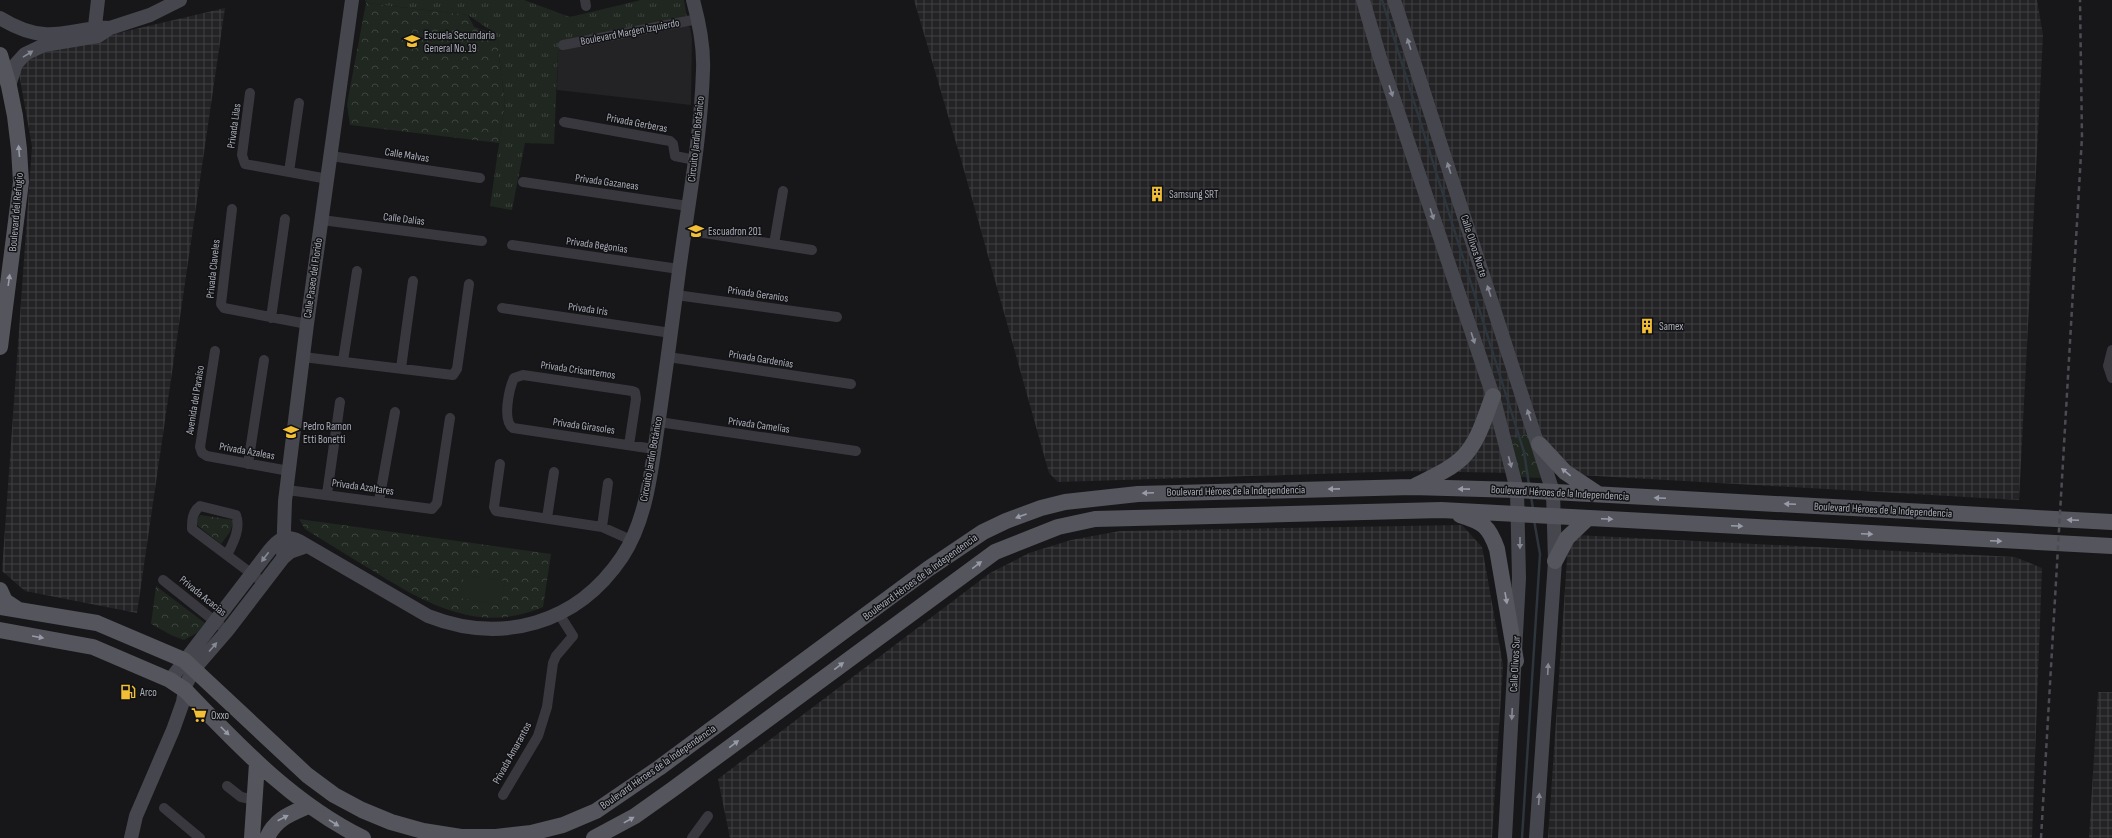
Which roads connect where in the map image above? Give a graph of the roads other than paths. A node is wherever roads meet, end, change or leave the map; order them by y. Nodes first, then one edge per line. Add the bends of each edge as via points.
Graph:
1 (98, 0) edge
2 (180, 0) edge
3 (352, 0) edge
4 (693, 0) edge
5 (1363, 0) edge
6 (1394, 0) edge
7 (0, 18) edge
8 (698, 19) junction
9 (101, 30) junction
10 (44, 40) junction
11 (563, 45) dead end
12 (0, 55) edge
13 (9, 86) junction
14 (250, 93) dead end
15 (299, 103) dead end
16 (564, 122) dead end
17 (331, 156) junction
18 (695, 160) junction
19 (289, 172) junction
20 (480, 178) dead end
21 (328, 179) junction
22 (523, 182) dead end
23 (783, 191) dead end
24 (688, 206) junction
25 (232, 209) dead end
26 (285, 219) dead end
27 (322, 220) junction
28 (685, 230) junction
29 (482, 241) dead end
30 (774, 244) junction
31 (512, 245) dead end
32 (812, 250) dead end
33 (679, 269) junction
34 (357, 272) dead end
35 (413, 281) dead end
36 (469, 284) dead end
37 (676, 296) junction
38 (502, 308) dead end
39 (837, 317) dead end
40 (271, 318) junction
41 (307, 324) junction
42 (671, 333) junction
43 (0, 347) edge
44 (2112, 350) edge
45 (215, 352) dead end
46 (303, 357) junction
47 (668, 357) junction
48 (264, 360) dead end
49 (343, 361) junction
50 (401, 368) junction
51 (2112, 378) edge
52 (851, 384) dead end
53 (1492, 396) junction
54 (340, 402) dead end
55 (395, 412) dead end
56 (450, 418) dead end
57 (658, 422) junction
58 (510, 426) joint
59 (629, 444) junction
60 (1539, 444) junction
61 (654, 449) junction
62 (856, 451) dead end
63 (202, 453) joint
64 (248, 464) junction
65 (500, 464) dead end
66 (289, 471) junction
67 (554, 472) dead end
68 (608, 483) dead end
69 (1412, 487) junction
70 (287, 490) junction
71 (1517, 490) junction
72 (1553, 492) junction
73 (327, 494) junction
74 (1598, 494) junction
75 (379, 501) junction
76 (1441, 510) junction
77 (1519, 513) junction
78 (1554, 516) junction
79 (547, 518) junction
80 (1588, 518) junction
81 (2112, 522) edge
82 (602, 527) junction
83 (983, 532) junction
84 (283, 537) junction
85 (632, 540) junction
86 (307, 546) junction
87 (2112, 546) edge
88 (227, 555) junction
89 (283, 558) junction
90 (1554, 561) junction
91 (252, 574) junction
92 (163, 580) dead end
93 (957, 580) junction
94 (264, 583) junction
95 (0, 590) edge
96 (0, 607) edge
97 (17, 609) junction
98 (559, 614) junction
99 (216, 622) junction
100 (227, 631) junction
101 (3, 636) edge
102 (1516, 661) junction
103 (190, 664) junction
104 (170, 680) junction
105 (185, 690) junction
106 (257, 763) junction
107 (227, 786) dead end
108 (503, 795) dead end
109 (255, 800) junction
110 (308, 806) junction
111 (164, 808) dead end
112 (708, 816) dead end
113 (131, 838) edge
114 (200, 838) edge
115 (252, 838) edge
116 (266, 838) edge
117 (363, 838) edge
118 (594, 838) edge
119 (692, 838) edge
120 (1505, 838) edge
121 (1536, 838) edge

1 - 9 street
2 - 9 street via 150,15
3 - 17 street, Calle Paseo del Florido
4 - 8 street, Circuito Jardín Botánico
5 -> 53 street
60 -> 6 street, Calle Olivos Norte
7 - 10 street
8 - 11 street, Boulevard Margen Izquierdo
8 - 18 street, Circuito Jardín Botánico via 703,69
9 - 10 street
13 -> 10 street via 16,64
12 - 13 main road, Boulevard del Refugio
43 -> 13 main road, Boulevard del Refugio via 21,182
14 - 19 street, Privada Lilas via 243,160 245,164
15 - 19 street
16 - 18 street, Privada Gerberas via 670,141 675,156
17 - 20 street, Calle Malvas
17 - 21 street, Calle Paseo del Florido
18 - 24 street, Circuito Jardín Botánico
19 - 21 street, Privada Lilas
21 - 27 street, Calle Paseo del Florido
22 - 24 street, Privada Gazaneas
23 - 30 street
24 - 28 street, Circuito Jardín Botánico
25 - 40 street, Privada Claveles via 221,304 224,308
26 - 40 street
27 - 29 street, Calle Dalias
27 - 41 street, Calle Paseo del Florido
28 - 30 street
28 - 33 street, Circuito Jardín Botánico
30 - 32 street
31 - 33 street, Privada Begonias
33 - 37 street, Circuito Jardín Botánico
34 - 49 street
35 - 50 street
36 - 50 street via 458,369 455,374
37 - 39 street, Privada Geranios
37 - 42 street, Circuito Jardín Botánico
38 - 42 street, Privada Iris
40 - 41 street, Privada Claveles
41 - 46 street, Calle Paseo del Florido
42 - 47 street, Circuito Jardín Botánico
44 - 51 street via 2108,366
45 - 63 street, Avenida del Paraíso via 200,447
46 - 49 street
46 - 66 street, Calle Paseo del Florido
47 - 52 street, Privada Gardenias
47 - 57 street, Circuito Jardín Botánico
48 - 64 street
49 - 50 street
53 - 69 main road via 1482,426 1464,456 1449,468
53 -> 71 street
54 - 73 street
55 - 75 street
56 - 75 street, Privada Azaltares via 435,508
57 - 61 street, Circuito Jardín Botánico
57 - 62 street, Privada Camelias
58 - 59 street, Privada Girasoles
58 - 59 street, Privada Crisantemos via 507,413 512,382 518,375 629,390 636,395
59 - 61 street, Privada Girasoles
60 - 72 street, Calle Olivos Norte
74 -> 60 main road via 1565,472
61 - 85 street, Circuito Jardín Botánico via 647,491
63 - 64 street, Privada Azaleas
64 - 66 street, Privada Azaleas
65 - 79 street via 494,507 496,511
66 - 70 street, Calle Paseo del Florido
67 - 79 street
68 - 82 street
71 -> 69 main road, Boulevard Héroes de la Independencia
69 -> 83 main road, Boulevard Héroes de la Independencia via 1209,491 1100,497 1041,508
70 - 73 street, Privada Azaltares
70 - 84 street, Calle Paseo del Florido
71 - 72 main road, Boulevard Héroes de la Independencia
71 - 77 street, Calle Olivos Sur
72 - 74 main road, Boulevard Héroes de la Independencia
72 - 78 street
73 - 75 street, Privada Azaltares
81 -> 74 main road, Boulevard Héroes de la Independencia
76 - 77 main road, Boulevard Héroes de la Independencia
93 -> 76 main road, Boulevard Héroes de la Independencia via 995,552 1058,527 1095,519
76 -> 102 main road via 1475,519 1486,526 1492,536 1500,563
77 - 78 main road, Boulevard Héroes de la Independencia
77 -> 102 street, Calle Olivos Sur
78 - 80 main road, Boulevard Héroes de la Independencia
78 - 90 street
79 - 82 street
80 -> 87 main road, Boulevard Héroes de la Independencia
80 - 90 main road via 1567,538
82 - 85 street
83 - 93 main road via 955,564 954,573
83 - 103 main road, Boulevard Héroes de la Independencia via 928,569 621,795 596,811 563,825 531,833 461,837 423,831 362,810 334,795 307,775
84 - 86 street, Circuito Jardín Botánico via 293,538
84 - 89 street, Calle Paseo del Florido
84 -> 91 street via 274,544
85 - 98 street, Circuito Jardín Botánico via 623,556 600,583
86 - 89 street via 290,552
86 - 98 street, Circuito Jardín Botánico via 406,605 448,624 466,628 510,629
88 - 88 street via 238,529 236,515 200,506 195,510 192,529
88 - 91 street
89 - 94 street
121 -> 90 street
91 - 94 street
91 - 99 street
92 - 99 street, Privada Acacias
118 -> 93 main road, Boulevard Héroes de la Independencia via 635,816 673,789
94 - 100 street
95 - 97 main road via 5,601
96 - 97 main road, Boulevard Héroes de la Independencia
97 - 103 main road, Boulevard Héroes de la Independencia via 97,623
98 - 108 street, Privada Amarantos via 573,636 553,663 547,707 538,736
99 - 100 street, Privada Acacias
99 - 103 street
103 -> 100 street
101 -> 104 main road via 92,647
102 -> 120 street, Calle Olivos Sur
103 - 104 street
103 - 105 street
104 - 105 main road
105 -> 106 main road
105 - 113 street via 179,714 136,816
106 - 109 main road
106 - 110 main road
107 - 109 street via 241,797
109 - 115 main road
116 -> 110 main road via 278,820
110 -> 117 main road via 338,826
111 - 114 street
112 - 119 street

